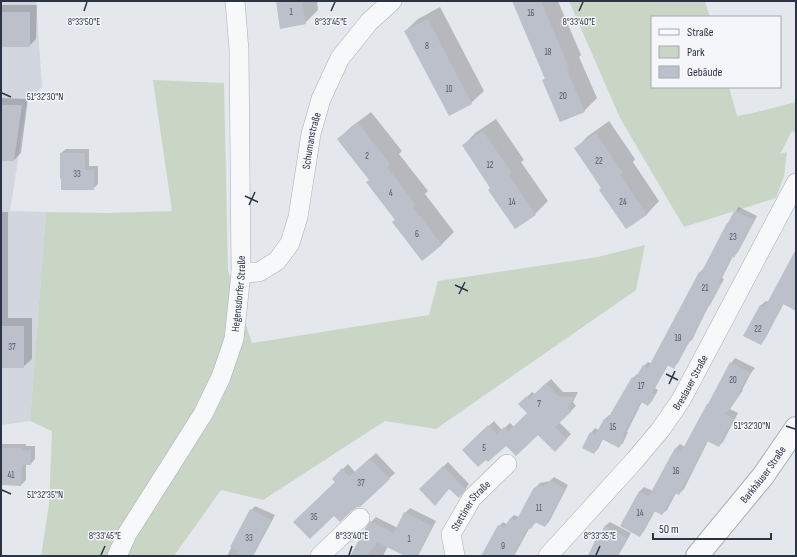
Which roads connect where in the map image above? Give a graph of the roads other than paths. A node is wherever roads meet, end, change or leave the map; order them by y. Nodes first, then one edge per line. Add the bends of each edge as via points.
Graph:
1 (235, 1) edge
2 (392, 1) edge
3 (796, 183) edge
4 (241, 273) junction
5 (796, 428) edge
6 (507, 464) dead end
7 (360, 518) dead end
8 (117, 556) edge
9 (320, 556) edge
10 (455, 556) edge
11 (548, 556) edge
12 (697, 556) edge

1 - 4 street, Hegensdorfer Straße via 239,50
2 - 4 street, Schumanstraße via 368,22 340,58 321,99 312,134 298,217 290,243 277,261 259,272
3 - 11 street, Breslauer Straße via 681,400 635,460
4 - 8 street, Hegensdorfer Straße via 234,339 221,377 203,414 127,534
5 - 12 street, Barkhäuser Straße via 763,476
6 - 10 street, Stettiner Straße via 472,498 451,534
7 - 9 street

